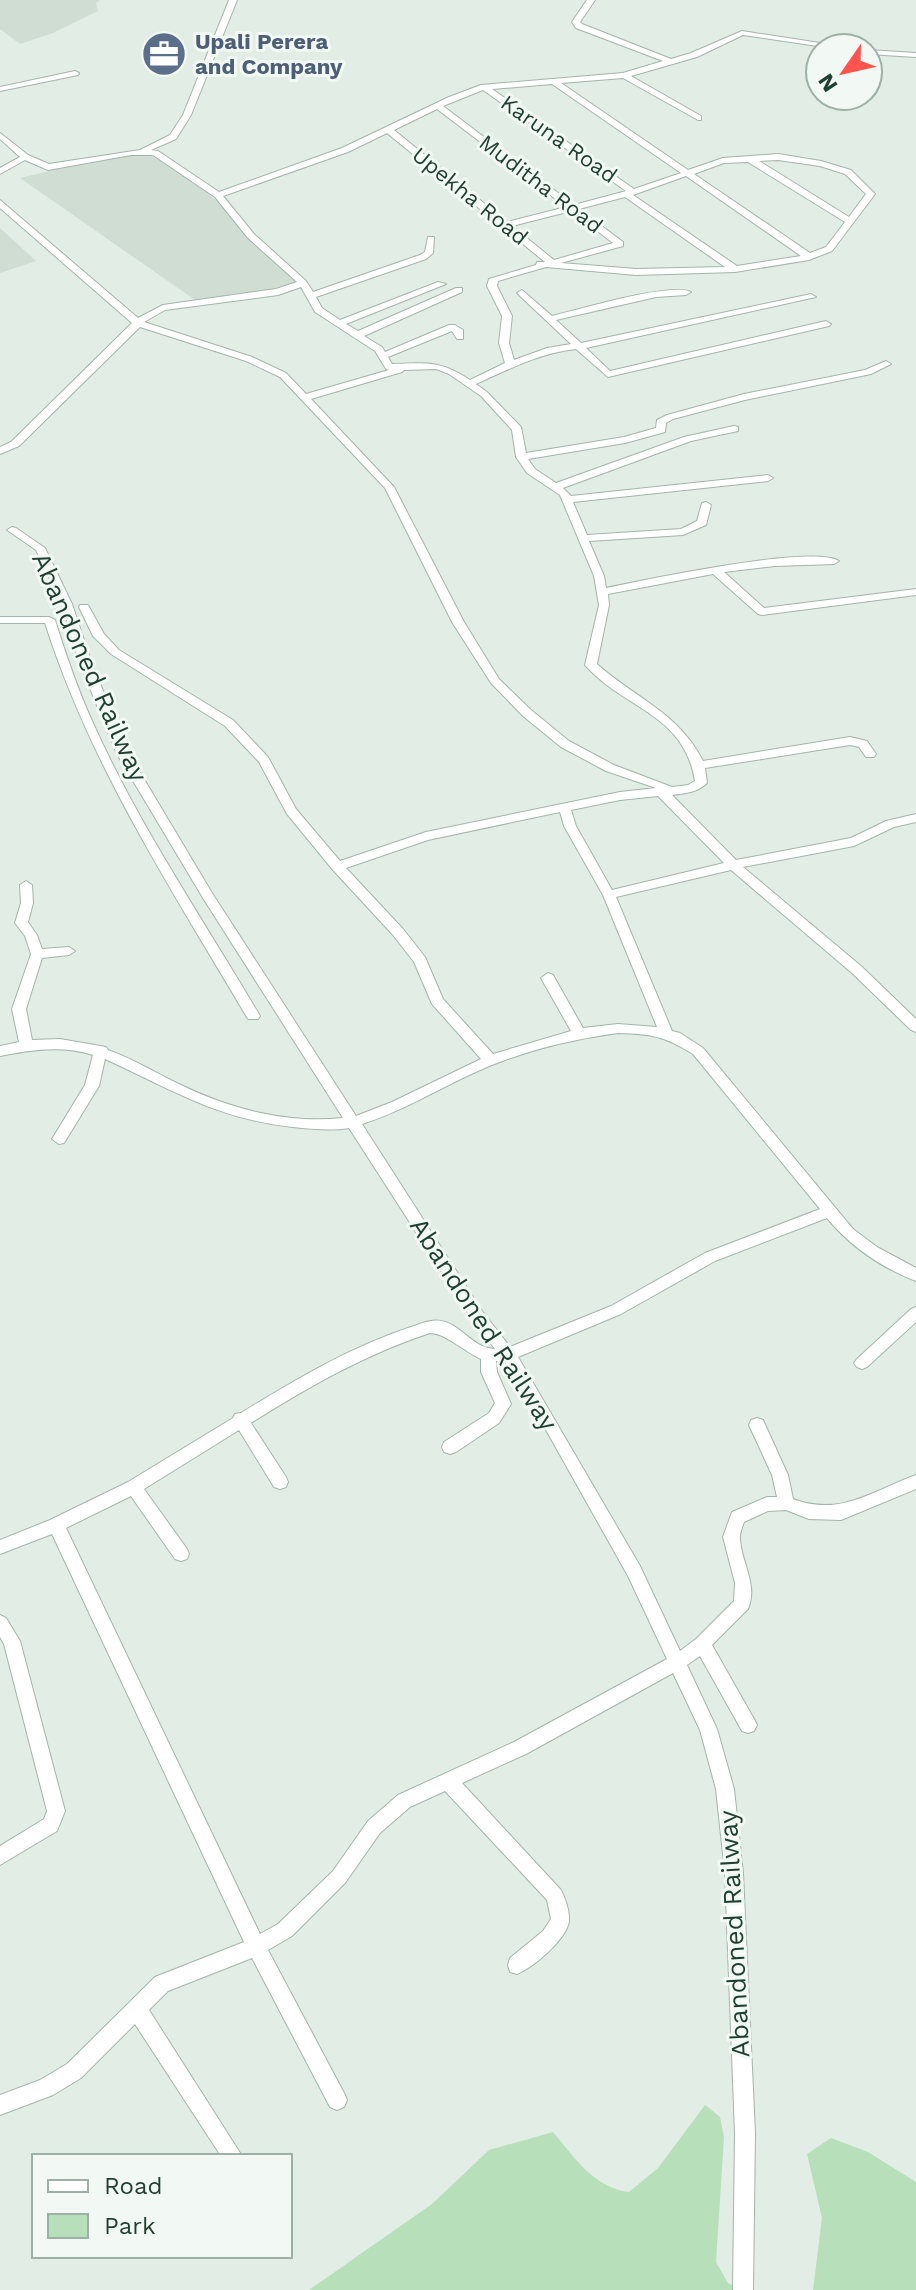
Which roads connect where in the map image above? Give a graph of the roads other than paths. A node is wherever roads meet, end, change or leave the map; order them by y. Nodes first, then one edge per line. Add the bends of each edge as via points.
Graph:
1 (233, 0) edge
2 (591, 0) edge
3 (804, 42) edge
4 (884, 53) edge
5 (916, 55) edge
6 (671, 62) junction
7 (75, 73) dead end
8 (624, 75) junction
9 (552, 80) junction
10 (484, 87) junction
11 (0, 89) edge
12 (438, 106) junction
13 (698, 118) dead end
14 (390, 131) junction
15 (0, 135) edge
16 (143, 151) junction
17 (25, 157) junction
18 (749, 159) junction
19 (0, 171) edge
20 (688, 175) junction
21 (630, 193) junction
22 (218, 195) junction
23 (0, 203) edge
24 (572, 209) junction
25 (848, 220) junction
26 (506, 225) junction
27 (431, 239) dead end
28 (809, 257) junction
29 (546, 263) junction
30 (735, 269) junction
31 (303, 283) junction
32 (441, 284) dead end
33 (459, 290) dead end
34 (686, 292) dead end
35 (522, 293) dead end
36 (311, 296) junction
37 (811, 297) dead end
38 (550, 319) junction
39 (138, 323) junction
40 (340, 323) junction
41 (826, 324) dead end
42 (358, 335) junction
43 (460, 337) dead end
44 (580, 346) junction
45 (383, 356) junction
46 (510, 364) junction
47 (886, 364) dead end
48 (403, 369) junction
49 (469, 384) junction
50 (306, 397) junction
51 (734, 429) dead end
52 (0, 451) edge
53 (521, 457) junction
54 (768, 478) dead end
55 (555, 487) junction
56 (566, 500) junction
57 (706, 505) dead end
58 (12, 530) dead end
59 (583, 538) junction
60 (834, 561) dead end
61 (715, 570) junction
62 (602, 592) junction
63 (916, 592) edge
64 (84, 607) dead end
65 (0, 620) edge
66 (870, 754) dead end
67 (701, 765) junction
68 (666, 790) junction
69 (565, 810) junction
70 (916, 818) edge
71 (734, 865) junction
72 (337, 867) junction
73 (26, 885) dead end
74 (609, 895) junction
75 (69, 951) dead end
76 (37, 954) junction
77 (548, 978) dead end
78 (253, 1016) dead end
79 (916, 1027) edge
80 (666, 1032) junction
81 (580, 1034) junction
82 (26, 1046) junction
83 (101, 1050) junction
84 (0, 1051) edge
85 (491, 1061) junction
86 (351, 1123) junction
87 (59, 1139) dead end
88 (827, 1212) junction
89 (916, 1275) edge
90 (916, 1313) edge
91 (488, 1355) junction
92 (506, 1355) junction
93 (862, 1363) dead end
94 (240, 1419) junction
95 (757, 1425) dead end
96 (450, 1447) dead end
97 (280, 1482) dead end
98 (916, 1482) edge
99 (134, 1487) junction
100 (786, 1503) junction
101 (56, 1525) junction
102 (0, 1547) edge
103 (181, 1554) dead end
104 (0, 1623) edge
105 (702, 1644) junction
106 (679, 1661) junction
107 (748, 1725) dead end
108 (448, 1781) junction
109 (0, 1856) edge
110 (256, 1947) junction
111 (517, 1965) dead end
112 (136, 2008) junction
113 (337, 2100) dead end
114 (0, 2105) edge
115 (231, 2154) edge
116 (743, 2288) edge

1 - 16 street via 187,115 173,137
2 - 6 street via 576,22 579,26
3 - 6 street via 742,33
4 - 5 street
6 - 8 street
7 - 11 street
8 - 9 street
8 - 13 street
9 - 10 street
9 - 20 street
10 - 12 street
10 - 21 street, Karuna Road
12 - 14 street
12 - 24 street, Muditha Road
14 - 22 street
14 - 26 street, Upekha Road
15 - 17 street
16 - 17 street via 59,168
16 - 22 street via 155,153
17 - 19 street
18 - 20 street via 700,166
18 - 25 street
18 - 25 street via 778,157 848,172 871,194
20 - 21 street
20 - 28 street
21 - 24 street
21 - 30 street, Karuna Road
22 - 31 street via 251,236
23 - 39 street
24 - 26 street
24 - 29 street, Muditha Road via 620,244
25 - 28 street via 829,249
26 - 29 street, Upekha Road
27 - 36 street via 423,257
28 - 30 street
29 - 30 street via 636,272
29 - 46 street, Muditha Road via 501,275 492,286 507,316 504,343
31 - 36 street
31 - 39 street via 163,308
32 - 40 street
33 - 42 street
34 - 38 street via 630,299
35 - 38 street
36 - 40 street via 325,316
37 - 44 street
38 - 44 street
39 - 50 street via 249,359 283,375
39 - 52 street via 15,444
40 - 42 street
41 - 44 street via 608,374
42 - 45 street
43 - 45 street via 452,327
44 - 46 street via 560,347
45 - 48 street via 389,367
46 - 49 street
47 - 53 street via 670,417 661,422 661,430 625,440
48 - 49 street via 437,366
48 - 50 street
49 - 53 street via 517,429
50 - 68 street via 389,487 458,622 495,681 565,744
51 - 55 street via 691,437 601,476
53 - 55 street
54 - 56 street
55 - 56 street
56 - 59 street
57 - 59 street via 702,523 683,532
58 - 86 street, Abandoned Railway via 40,548 67,604 123,754
59 - 62 street
60 - 61 street via 799,559
61 - 62 street
61 - 63 street via 762,612
62 - 67 street via 591,665 660,714 688,742
64 - 72 street via 99,636 115,652 229,723 264,760 291,811
65 - 78 street via 49,620 92,731
66 - 67 street via 863,744 850,741
67 - 68 street via 701,783
68 - 69 street
68 - 71 street
69 - 72 street via 426,836
69 - 74 street
70 - 71 street via 854,842
71 - 74 street
71 - 79 street
72 - 85 street via 398,932 420,960 437,1001
73 - 76 street via 21,923
74 - 80 street
75 - 76 street
76 - 82 street via 19,1009
77 - 81 street
80 - 81 street via 638,1028
80 - 88 street via 691,1045 718,1074
81 - 85 street
82 - 83 street via 64,1042
82 - 84 street
83 - 86 street via 201,1101 236,1112 292,1122
83 - 87 street via 92,1086
85 - 86 street
86 - 92 street, Abandoned Railway
88 - 89 street via 859,1243
88 - 92 street via 710,1257 616,1310
90 - 93 street
91 - 92 street
91 - 94 street via 441,1327 430,1327 312,1377
91 - 96 street via 489,1372 503,1404 494,1418
92 - 106 street, Abandoned Railway via 627,1558
94 - 97 street
94 - 99 street
95 - 100 street via 780,1475
98 - 100 street via 841,1513 809,1512
99 - 101 street
99 - 103 street
100 - 105 street via 767,1504 738,1517 731,1537 743,1583 742,1604
101 - 102 street
101 - 110 street
104 - 109 street via 12,1641 56,1811 51,1825
105 - 106 street
105 - 107 street
106 - 108 street
106 - 116 street, Abandoned Railway via 708,1729 725,1789 733,1859 745,2133
108 - 110 street via 404,1801 374,1827 328,1888 285,1930
108 - 111 street via 555,1896 560,1920 550,1938
110 - 112 street via 162,1984
110 - 113 street
112 - 114 street via 74,2071
112 - 115 street

